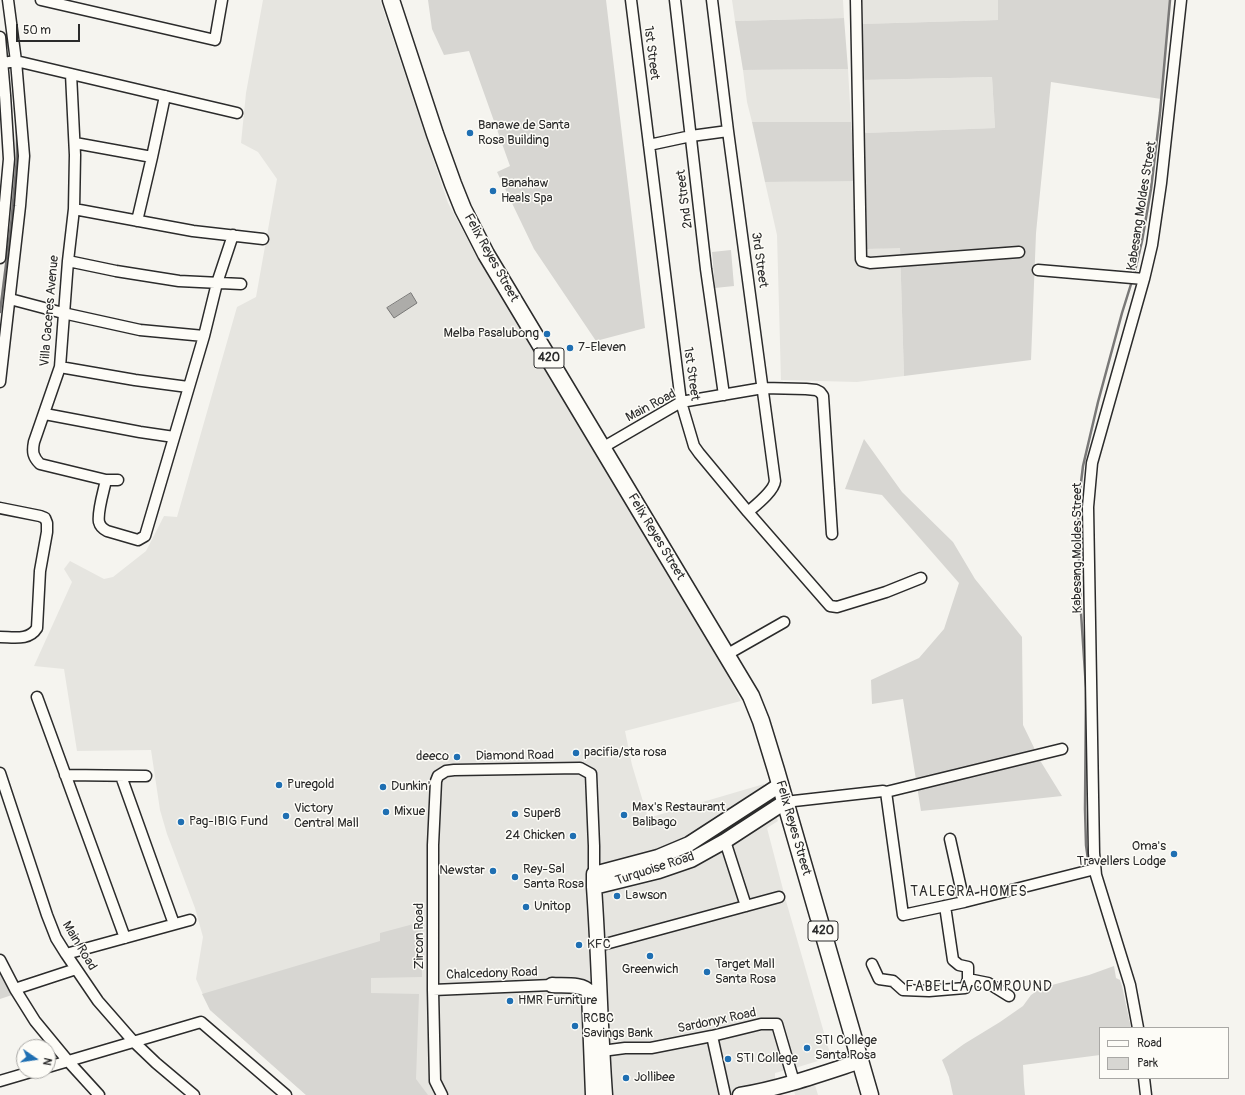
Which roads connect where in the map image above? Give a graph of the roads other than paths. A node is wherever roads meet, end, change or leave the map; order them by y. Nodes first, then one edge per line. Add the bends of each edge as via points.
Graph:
1 (8, 0) edge
2 (41, 0) edge
3 (222, 0) edge
4 (391, 0) edge
5 (631, 0) edge
6 (675, 0) edge
7 (712, 0) edge
8 (856, 0) edge
9 (1181, 0) edge
10 (0, 37) edge
11 (16, 61) junction
12 (3, 63) junction
13 (70, 74) junction
14 (19, 94) junction
15 (3, 96) edge
16 (165, 96) junction
17 (237, 113) dead end
18 (728, 132) junction
19 (691, 136) junction
20 (75, 143) junction
21 (649, 145) junction
22 (4, 158) edge
23 (152, 158) junction
24 (74, 209) junction
25 (2, 211) edge
26 (137, 221) junction
27 (232, 235) junction
28 (263, 239) dead end
29 (1019, 252) dead end
30 (0, 258) edge
31 (68, 261) junction
32 (1038, 270) dead end
33 (1138, 278) junction
34 (217, 283) junction
35 (240, 284) dead end
36 (10, 299) junction
37 (63, 313) junction
38 (204, 336) junction
39 (60, 367) junction
40 (0, 382) edge
41 (188, 387) junction
42 (763, 388) junction
43 (724, 395) junction
44 (681, 402) junction
45 (45, 414) junction
46 (174, 437) junction
47 (602, 448) junction
48 (106, 480) junction
49 (118, 480) dead end
50 (0, 508) edge
51 (748, 512) junction
52 (832, 534) dead end
53 (921, 578) dead end
54 (784, 622) dead end
55 (0, 637) edge
56 (726, 654) junction
57 (37, 696) dead end
58 (1062, 749) dead end
59 (0, 773) edge
60 (65, 775) junction
61 (121, 776) junction
62 (146, 776) dead end
63 (438, 776) joint
64 (780, 786) junction
65 (886, 792) junction
66 (786, 802) junction
67 (950, 840) dead end
68 (726, 845) junction
69 (1092, 870) junction
70 (594, 881) junction
71 (779, 897) dead end
72 (964, 902) junction
73 (746, 906) junction
74 (945, 906) junction
75 (190, 920) dead end
76 (174, 924) junction
77 (125, 938) junction
78 (598, 946) junction
79 (66, 954) junction
80 (0, 961) edge
81 (598, 964) junction
82 (872, 964) dead end
83 (76, 969) junction
84 (968, 979) junction
85 (552, 985) junction
86 (15, 989) junction
87 (433, 990) junction
88 (1009, 996) dead end
89 (1138, 1027) edge
90 (712, 1036) junction
91 (133, 1042) junction
92 (602, 1051) junction
93 (68, 1061) junction
94 (861, 1061) junction
95 (56, 1065) edge
96 (16, 1076) edge
97 (1144, 1079) edge
98 (0, 1081) edge
99 (794, 1082) junction
100 (99, 1095) edge
101 (194, 1095) edge
102 (286, 1095) edge
103 (442, 1095) edge
104 (593, 1095) edge
105 (605, 1095) edge
106 (725, 1095) edge
107 (740, 1095) edge
108 (870, 1095) edge
109 (1146, 1095) edge

1 - 11 street
2 - 3 street via 215,40
4 - 47 main road, Felix Reyes Street / 420 via 435,134 463,209 486,254
5 - 21 street, 1st Street
6 - 19 street, 2nd Street
7 - 18 street, 3rd Street
8 - 29 street via 862,261 870,263
9 - 33 street, Kabesang Moldes Street via 1152,245
10 - 12 street
11 - 12 street
11 - 13 street
11 - 14 street
12 - 15 street
13 - 16 street
13 - 20 street, Villa Caceres Avenue
14 - 15 street
14 - 36 street via 24,156
15 - 22 street
16 - 17 street
16 - 23 street
18 - 19 street
18 - 42 street, 3rd Street
19 - 21 street
19 - 43 street, 2nd Street
20 - 23 street
20 - 24 street, Villa Caceres Avenue
21 - 44 street, 1st Street
22 - 25 street
23 - 26 street
24 - 26 street
24 - 31 street, Villa Caceres Avenue
25 - 30 street
26 - 27 street
27 - 28 street
27 - 34 street
31 - 34 street via 171,280
31 - 37 street, Villa Caceres Avenue
32 - 33 street
33 - 69 street, Kabesang Moldes Street via 1092,463 1088,506 1094,853
34 - 35 street
34 - 38 street
36 - 37 street
36 - 40 street
37 - 38 street via 140,330
37 - 39 street, Villa Caceres Avenue
38 - 41 street
39 - 41 street
39 - 45 street, Villa Caceres Avenue
41 - 46 street
42 - 43 street, Main Road
42 - 51 street, 3rd Street via 775,485
42 - 52 street, Main Road via 816,390 823,396
43 - 44 street, Main Road
44 - 47 street, Main Road
44 - 51 street, 1st Street via 694,446
45 - 46 street
45 - 48 street, Villa Caceres Avenue via 33,447 35,460 40,464
46 - 48 street via 145,536 138,540 103,529 99,523 99,513
47 - 56 main road, Felix Reyes Street / 420
48 - 49 street, Villa Caceres Avenue
50 - 55 street via 40,516 45,518 47,523 40,571 37,628 34,633 22,638
51 - 53 street, 1st Street via 830,606 837,607 886,592
54 - 56 street
56 - 64 main road, Felix Reyes Street / 420 via 751,696
57 - 60 street
58 - 65 street
59 - 79 street, Main Road via 47,915
60 - 61 street
60 - 77 street
61 - 62 street
61 - 76 street
63 - 70 street, Diamond Road via 454,770 580,768 591,774
63 - 87 street, Zircon Road via 435,786 433,845
64 - 66 main road, Felix Reyes Street / 420
64 - 70 street, Turquoise Road via 689,844
65 - 66 street
65 - 74 street via 903,914
66 - 68 street, Turquoise Road
66 - 94 main road, Felix Reyes Street / 420
67 - 72 street
68 - 70 street, Turquoise Road via 659,871
68 - 73 street
69 - 72 street
69 - 89 street, Kabesang Moldes Street via 1096,875 1130,985
70 - 78 street
71 - 73 street
72 - 74 street
73 - 78 street
74 - 84 street via 953,960 968,967
75 - 76 street
76 - 77 street
77 - 79 street
78 - 81 street
79 - 83 street, Main Road
80 - 86 street
81 - 85 street via 595,974 585,982
81 - 92 street
82 - 84 street via 879,979 894,982 903,990 965,988
83 - 86 street
83 - 91 street, Main Road via 98,1001
84 - 88 street via 988,983
85 - 87 street, Chalcedony Road
85 - 104 street via 581,986 589,992
86 - 93 street via 35,1021
87 - 103 street, Zircon Road via 435,1081
90 - 92 street, Sardonyx Road via 651,1048
90 - 99 street, Sardonyx Road via 761,1024 777,1024
90 - 106 street
91 - 93 street
91 - 101 street, Main Road
91 - 102 street via 201,1022
92 - 105 street
93 - 95 street
93 - 100 street
94 - 99 street
94 - 108 main road, Felix Reyes Street / 420
96 - 98 street
97 - 109 street
99 - 107 street

